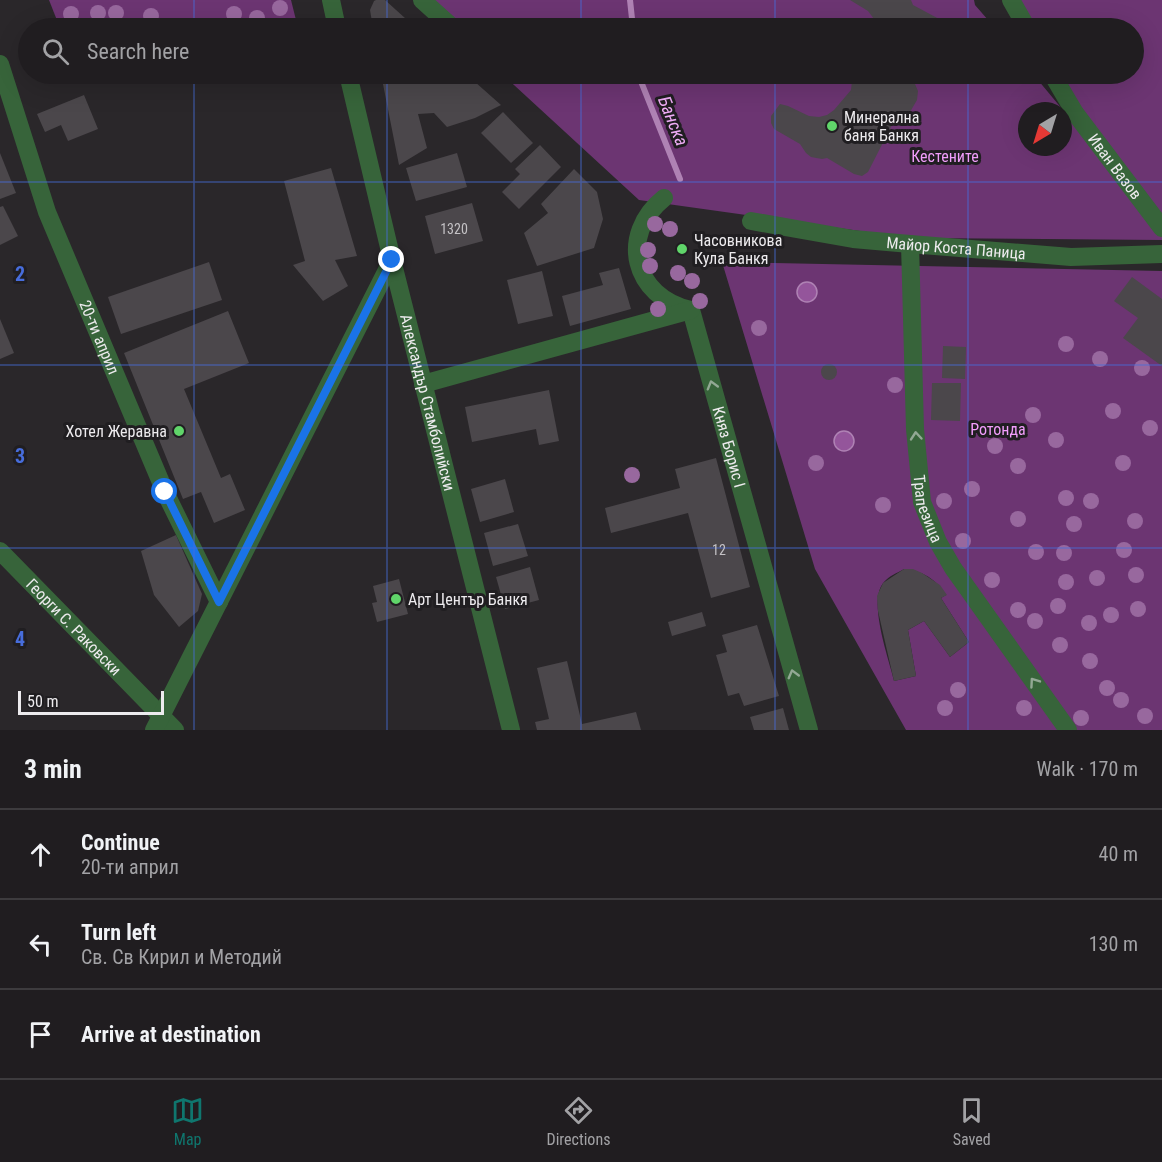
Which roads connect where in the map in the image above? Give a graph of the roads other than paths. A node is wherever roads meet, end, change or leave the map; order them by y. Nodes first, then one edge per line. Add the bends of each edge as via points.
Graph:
1 (331, 0) edge
2 (422, 0) edge
3 (1011, 0) edge
4 (335, 18) edge
5 (442, 18) edge
6 (1021, 18) edge
7 (0, 64) edge
8 (350, 84) edge
9 (1058, 84) edge
10 (664, 198) dead end
11 (751, 221) dead end
12 (1162, 228) edge
13 (910, 244) junction
14 (1162, 254) edge
15 (392, 260) junction
16 (691, 309) junction
17 (423, 384) junction
18 (0, 551) edge
19 (219, 602) junction
20 (158, 723) edge
21 (175, 730) edge
22 (511, 730) edge
23 (809, 730) edge
24 (1068, 730) edge

1 - 4 street
2 - 5 street
3 - 6 street
7 - 19 street, 20-ти април via 47,212 165,492
8 - 15 street, Александър Стамболийски
9 - 12 street, Иван Вазов via 1075,113
10 - 16 street via 640,227 638,260 649,286 676,306
11 - 13 street, Майор Коста Паница via 853,239
13 - 14 street, Майор Коста Паница via 1071,257
24 -> 13 street, Трапезица via 953,568 922,502 915,429
15 - 17 street, Александър Стамболийски
15 - 19 street
16 - 17 street
23 -> 16 street, Княз Борис I
17 - 22 street, Александър Стамболийски
18 - 20 street, Георги С. Раковски
19 - 20 street
20 - 21 street, Георги С. Раковски

